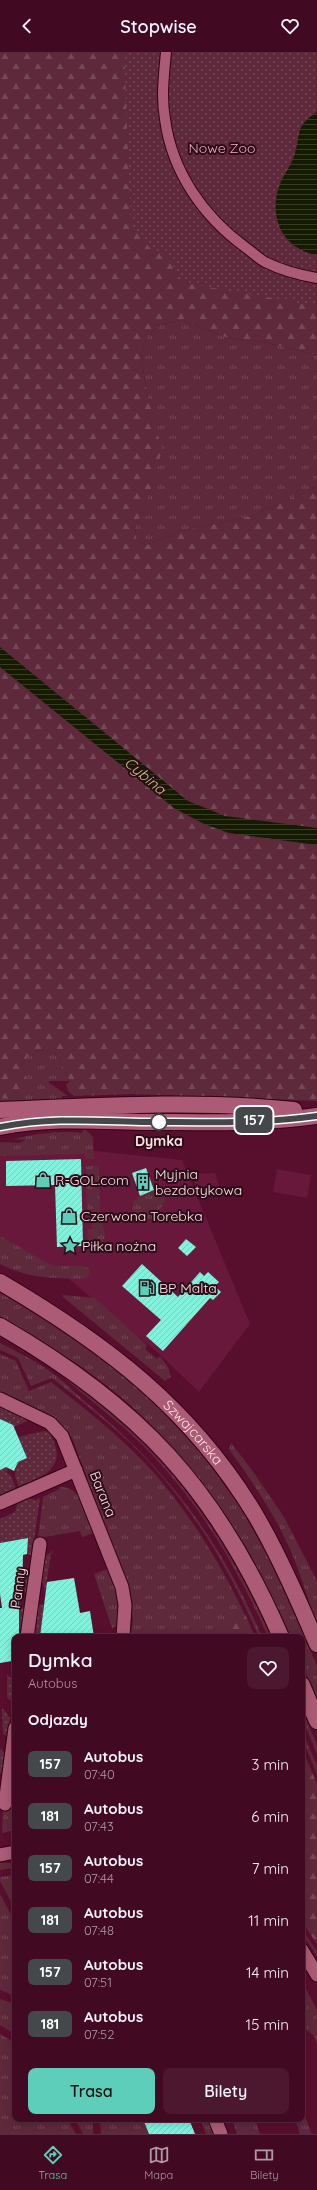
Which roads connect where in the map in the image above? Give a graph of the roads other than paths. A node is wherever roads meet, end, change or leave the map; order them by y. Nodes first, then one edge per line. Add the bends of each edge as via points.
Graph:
1 (166, 52) edge
2 (317, 278) edge
3 (0, 1110) edge
4 (317, 1115) edge
5 (0, 1127) edge
6 (0, 1282) edge
7 (0, 1326) edge
8 (0, 1399) edge
9 (76, 1470) junction
10 (0, 1503) edge
11 (40, 1544) dead end
12 (27, 1634) edge
13 (123, 1634) edge
14 (280, 1634) edge
15 (317, 1644) edge
16 (305, 1693) edge
17 (317, 1722) edge
18 (12, 1756) edge
19 (7, 1803) edge
20 (12, 1853) edge
21 (0, 1855) edge
22 (305, 1955) edge
23 (317, 1975) edge
24 (216, 2122) edge
25 (221, 2134) edge

1 - 2 street via 163,99 165,120 175,161 199,202 220,227 265,262 294,274
3 - 4 street via 216,1106 293,1110
4 - 5 street via 294,1120 50,1120
6 - 15 street, Szwajcarska via 109,1352 164,1400 190,1427 225,1470 256,1516 283,1568
7 - 14 street via 48,1355 99,1391 136,1422 174,1461 202,1495 243,1557
8 - 9 street, Barana via 50,1423 62,1436
9 - 10 street
9 - 13 street, Barana via 122,1587 125,1605
11 - 12 street, Panny
16 - 17 street
18 - 19 street
20 - 21 street
22 - 23 street
24 - 25 street

